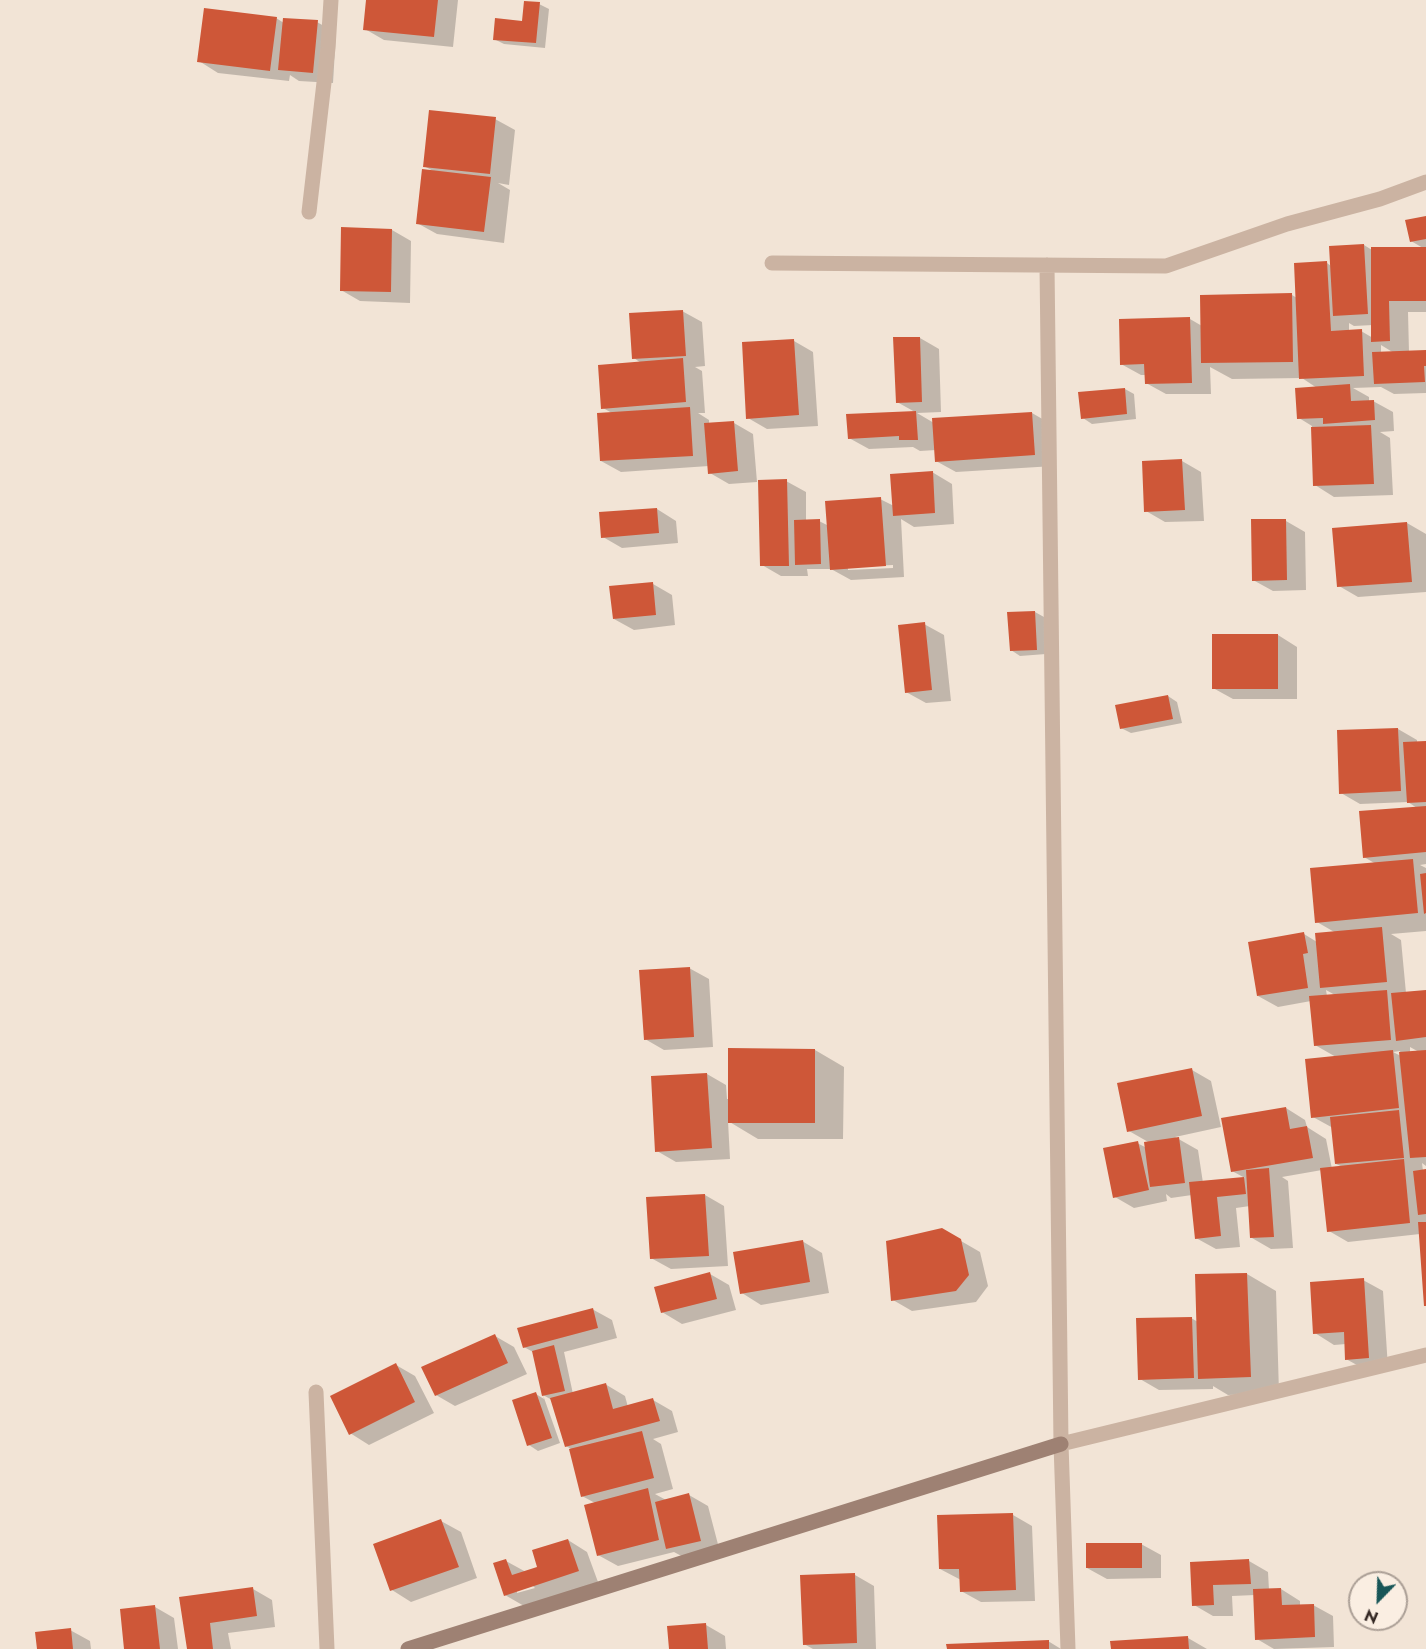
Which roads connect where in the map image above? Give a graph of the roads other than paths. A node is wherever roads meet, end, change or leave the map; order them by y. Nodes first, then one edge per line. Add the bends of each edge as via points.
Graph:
1 (331, 0) edge
2 (1426, 182) edge
3 (309, 212) dead end
4 (772, 263) dead end
5 (1047, 265) junction
6 (1426, 1355) edge
7 (316, 1392) dead end
8 (1060, 1443) junction
9 (327, 1649) edge
10 (408, 1649) edge
11 (1068, 1649) edge

1 - 3 street
2 - 5 street via 1166,266
4 - 5 street
5 - 8 street
6 - 8 street
7 - 9 street
8 - 10 street
8 - 11 street

